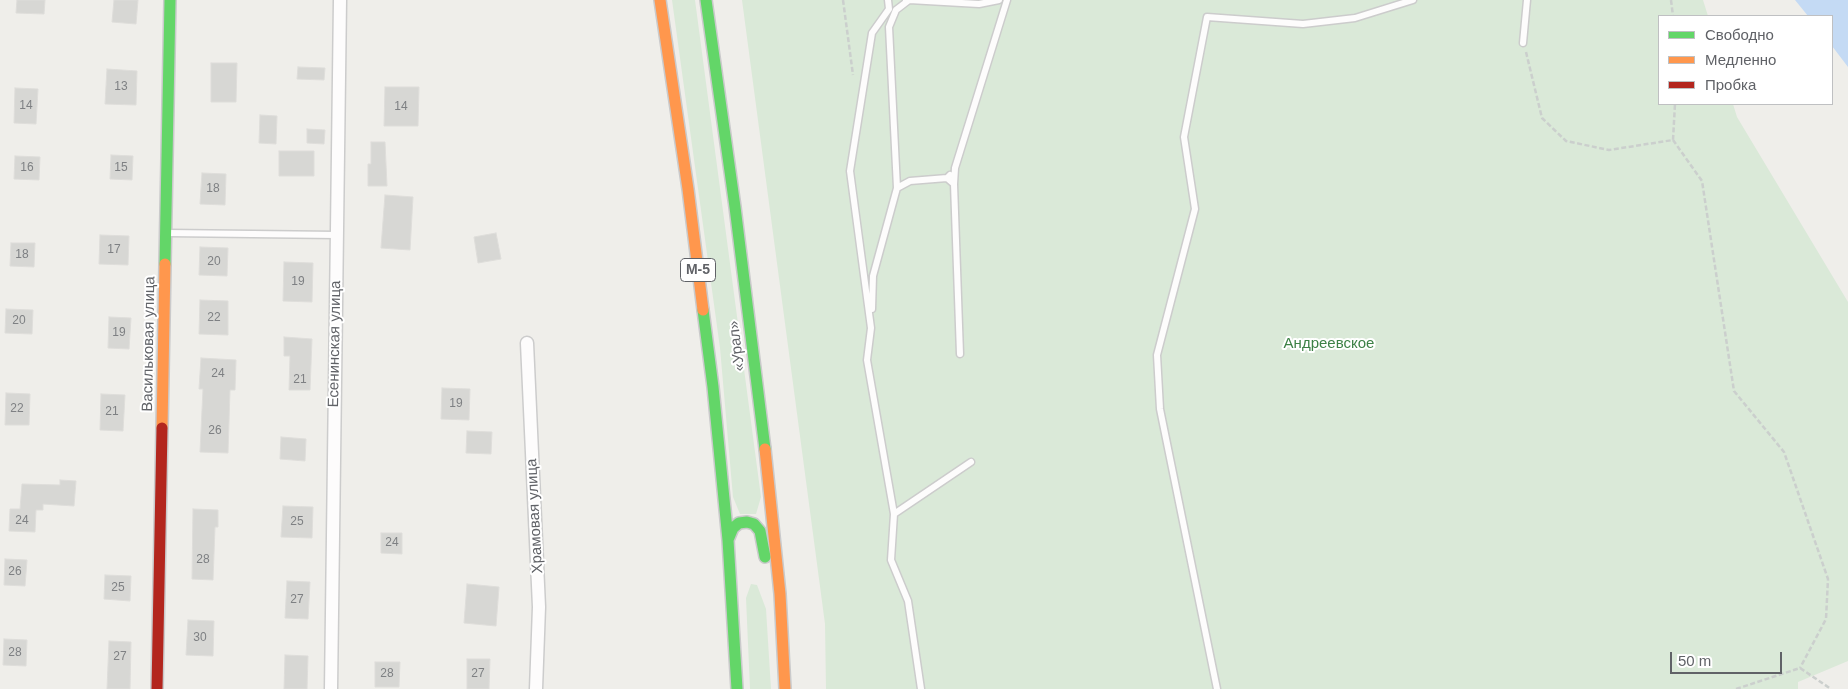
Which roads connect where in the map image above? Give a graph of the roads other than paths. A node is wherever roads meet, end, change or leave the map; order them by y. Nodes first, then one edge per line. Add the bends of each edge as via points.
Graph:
1 (170, 0) edge
2 (340, 0) edge
3 (660, 0) edge
4 (706, 0) edge
5 (888, 0) edge
6 (909, 0) edge
7 (998, 0) edge
8 (1007, 0) edge
9 (1413, 0) edge
10 (1527, 0) edge
11 (889, 9) junction
12 (1523, 43) road end
13 (955, 168) junction
14 (947, 178) junction
15 (954, 184) junction
16 (897, 188) junction
17 (166, 233) junction
18 (337, 235) junction
19 (871, 328) junction
20 (526, 343) dead end
21 (960, 354) dead end
22 (971, 462) dead end
23 (894, 514) junction
24 (728, 540) junction
25 (766, 568) dead end
26 (770, 624) dead end
27 (157, 689) edge
28 (330, 689) edge
29 (536, 689) edge
30 (737, 689) edge
31 (780, 689) edge
32 (785, 689) edge
33 (921, 689) edge
34 (1217, 689) edge

1 - 17 main road, Васильковая улица
2 - 18 street, Есенинская улица
3 - 24 main road, «Урал» / М-5 via 713,387
4 - 32 main road, «Урал» via 767,474 780,594
5 - 11 lane
6 - 7 lane via 979,4
6 - 11 lane
6 - 16 lane via 896,10 889,27
8 - 13 lane
9 - 34 lane via 1355,18 1303,24 1207,17 1184,136 1195,209 1157,355 1160,409
10 - 12 lane
11 - 19 lane via 872,33 850,171
13 - 14 lane
13 - 15 lane
14 - 15 lane
14 - 16 lane via 910,181
15 - 21 lane
16 - 19 lane via 872,276
17 - 18 lane
17 - 27 main road, Васильковая улица
18 - 28 street, Есенинская улица
19 - 23 lane via 867,360
20 - 29 street, Храмовая улица via 539,608
22 - 23 lane
23 - 33 lane via 891,560 908,601
24 - 25 main road via 739,523 754,524 760,531
24 - 30 main road, «Урал» / М-5
26 - 31 main road via 774,671

